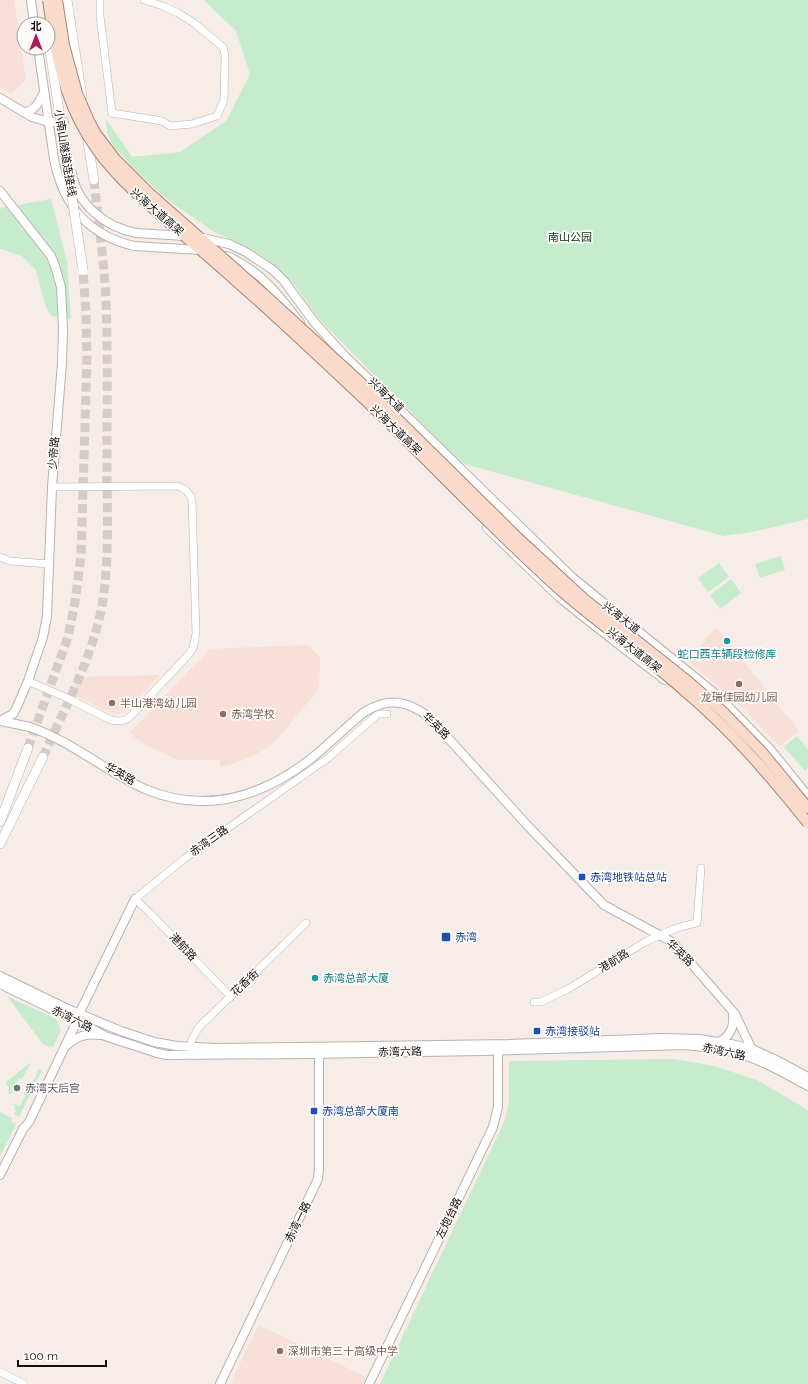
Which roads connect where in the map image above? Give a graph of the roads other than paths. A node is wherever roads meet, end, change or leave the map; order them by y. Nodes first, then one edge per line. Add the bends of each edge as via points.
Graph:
1 (31, 0) edge
2 (47, 0) edge
3 (57, 0) edge
4 (67, 0) edge
5 (100, 0) edge
6 (144, 0) edge
7 (33, 16) edge
8 (47, 16) edge
9 (39, 56) edge
10 (51, 56) edge
11 (44, 92) junction
12 (0, 98) edge
13 (22, 112) junction
14 (48, 122) junction
15 (64, 122) junction
16 (94, 180) tunnel mouth
17 (1, 194) edge
18 (83, 270) tunnel mouth
19 (52, 487) junction
20 (0, 557) edge
21 (49, 564) junction
22 (28, 681) junction
23 (387, 714) dead end
24 (0, 721) edge
25 (28, 748) tunnel mouth
26 (43, 757) tunnel mouth
27 (808, 796) edge
28 (808, 808) edge
29 (0, 822) edge
30 (808, 823) edge
31 (808, 829) edge
32 (0, 844) edge
33 (701, 868) dead end
34 (135, 899) junction
35 (306, 923) dead end
36 (659, 935) junction
37 (0, 976) edge
38 (0, 984) edge
39 (230, 997) junction
40 (534, 1002) dead end
41 (733, 1012) junction
42 (76, 1018) junction
43 (105, 1036) junction
44 (719, 1042) junction
45 (190, 1047) junction
46 (498, 1047) junction
47 (752, 1049) junction
48 (63, 1050) junction
49 (319, 1050) junction
50 (756, 1060) junction
51 (808, 1077) edge
52 (808, 1086) edge
53 (23, 1130) junction
54 (0, 1175) edge
55 (0, 1372) edge
56 (24, 1384) edge
57 (220, 1384) edge
58 (369, 1384) edge

1 - 7 street
2 - 8 main road
2 - 15 street, 兴海大道
2 - 30 main road, 兴海大道高架, bridge via 58,62 70,101 88,138 117,175 315,352 558,588 723,724 766,770
3 - 28 main road, 兴海大道高架, bridge via 64,46 76,93 96,134 115,159 149,193 350,373 573,589 722,711 761,751
4 - 16 main road
5 - 6 street via 112,113 162,121 170,126 192,124 217,116 224,100 223,47 178,13
9 - 11 street, 兴海大道
10 - 18 main road, 小南山隧道连接线, bridge
11 - 13 street via 32,110
11 - 14 street, 兴海大道
12 - 13 street
13 - 14 street
14 - 15 street
14 - 31 street, 兴海大道, bridge via 56,170 63,191 79,215 97,231 121,243 214,252 252,269 270,286 358,395 509,550 559,597 705,714 776,788
15 - 27 street, 兴海大道, bridge via 77,191 96,214 106,222 136,233 191,236 229,244 273,270 342,353 573,578 718,696 769,748
17 - 19 street, 少帝路 via 51,256 61,287 63,341
19 - 21 street, 少帝路
19 - 22 street via 178,486 186,490 192,500 196,634 189,654 125,720 116,721 105,717
20 - 21 street via 10,562
21 - 22 street, 少帝路 via 45,628
22 - 24 street, 少帝路 via 13,714
23 - 34 street, 赤湾三路 via 378,714 328,758 184,859
24 - 36 street, 华英路, bridge via 45,732 145,789 184,800 217,800 236,798 274,783 308,760 363,713 380,703 399,702 413,706 429,717 604,906
25 - 29 main road
26 - 32 main road
33 - 36 street, 港航路 via 697,923
34 - 39 street, 港航路
34 - 42 street, 赤湾三路
35 - 39 street, 花香街
36 - 40 street, 港航路 via 568,989 541,1002
36 - 41 street, 华英路 via 676,946
37 - 42 street, 赤湾六路
38 - 42 street, 赤湾六路
39 - 45 street, 花香街 via 199,1026
41 - 44 street via 731,1032
41 - 47 street, 华英路
42 - 43 street, 赤湾六路
42 - 45 street, 赤湾六路 via 143,1039
42 - 48 street, 赤湾三路
42 - 53 street, 赤湾三路 via 25,1120
43 - 48 street via 82,1035
43 - 49 street, 赤湾六路 via 167,1054
44 - 46 street, 赤湾六路 via 662,1038
44 - 47 street, 赤湾六路
45 - 49 street, 赤湾六路
46 - 49 street, 赤湾六路
46 - 50 street, 赤湾六路 via 685,1045 730,1051
46 - 58 street, 左炮台路 via 498,1107 493,1127
47 - 50 street, 华英路
47 - 51 street, 赤湾六路
48 - 53 street, 赤湾三路
49 - 57 street, 赤湾一路 via 318,1179
50 - 52 street, 赤湾六路
53 - 54 street
55 - 56 street

